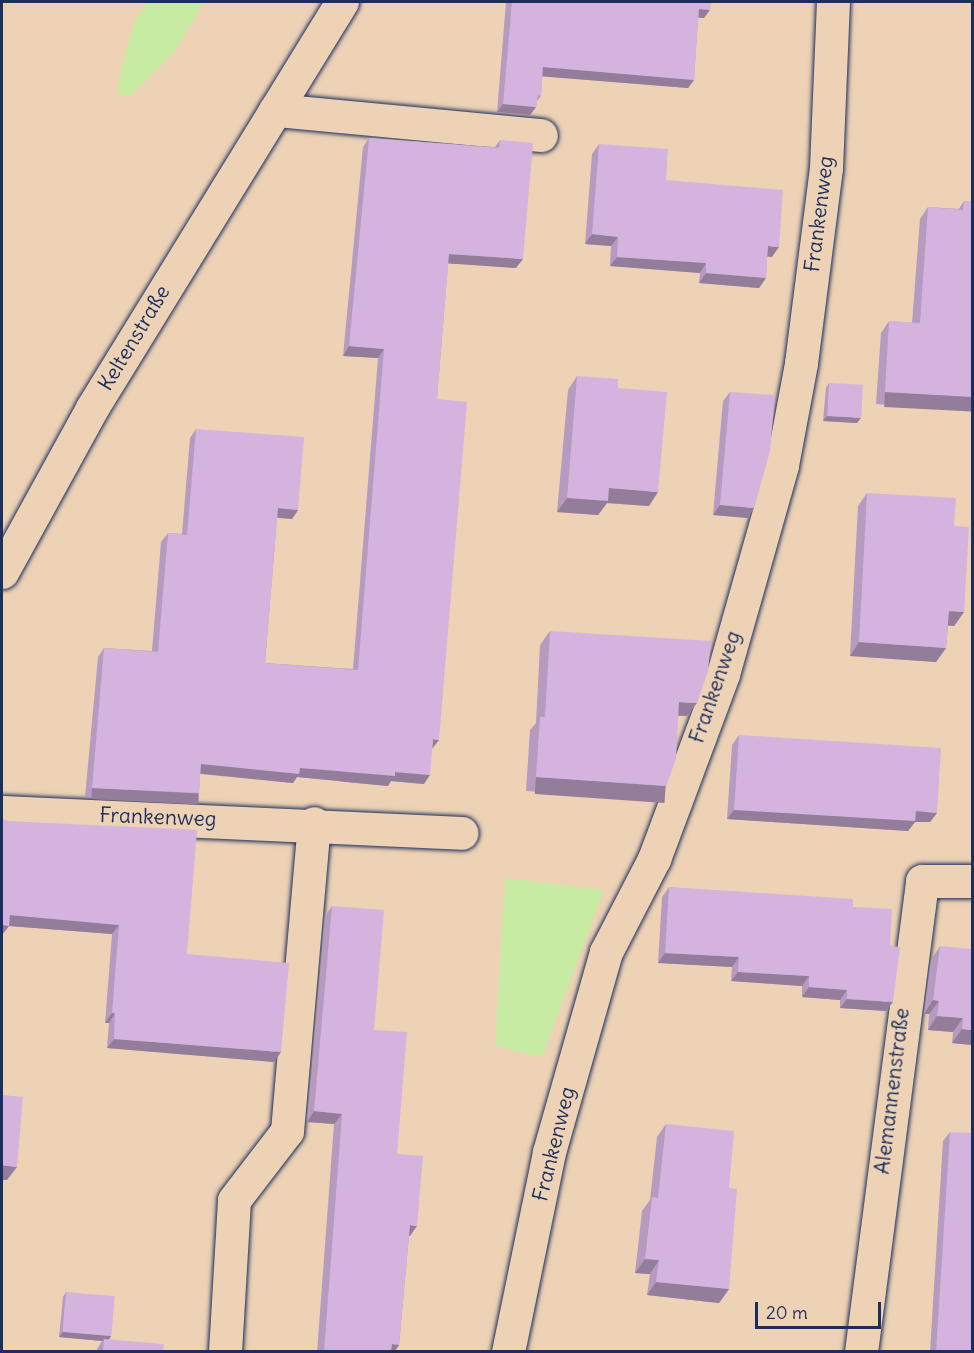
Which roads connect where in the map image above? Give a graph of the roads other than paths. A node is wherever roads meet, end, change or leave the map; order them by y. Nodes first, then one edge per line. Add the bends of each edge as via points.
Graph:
1 (342, 2) edge
2 (833, 2) edge
3 (275, 110) junction
4 (541, 135) dead end
5 (2, 572) edge
6 (2, 812) edge
7 (314, 823) junction
8 (462, 833) dead end
9 (972, 881) edge
10 (225, 1352) edge
11 (508, 1352) edge
12 (861, 1352) edge

1 - 3 street, Keltenstraße
2 - 11 street, Frankenweg via 826,168 801,363 782,465 723,674 654,859 606,952 549,1152
3 - 4 street
3 - 5 street, Keltenstraße via 98,398
6 - 7 street, Frankenweg
7 - 8 street, Frankenweg
7 - 10 street via 287,1131 234,1200
9 - 12 street, Alemannenstraße via 922,881

